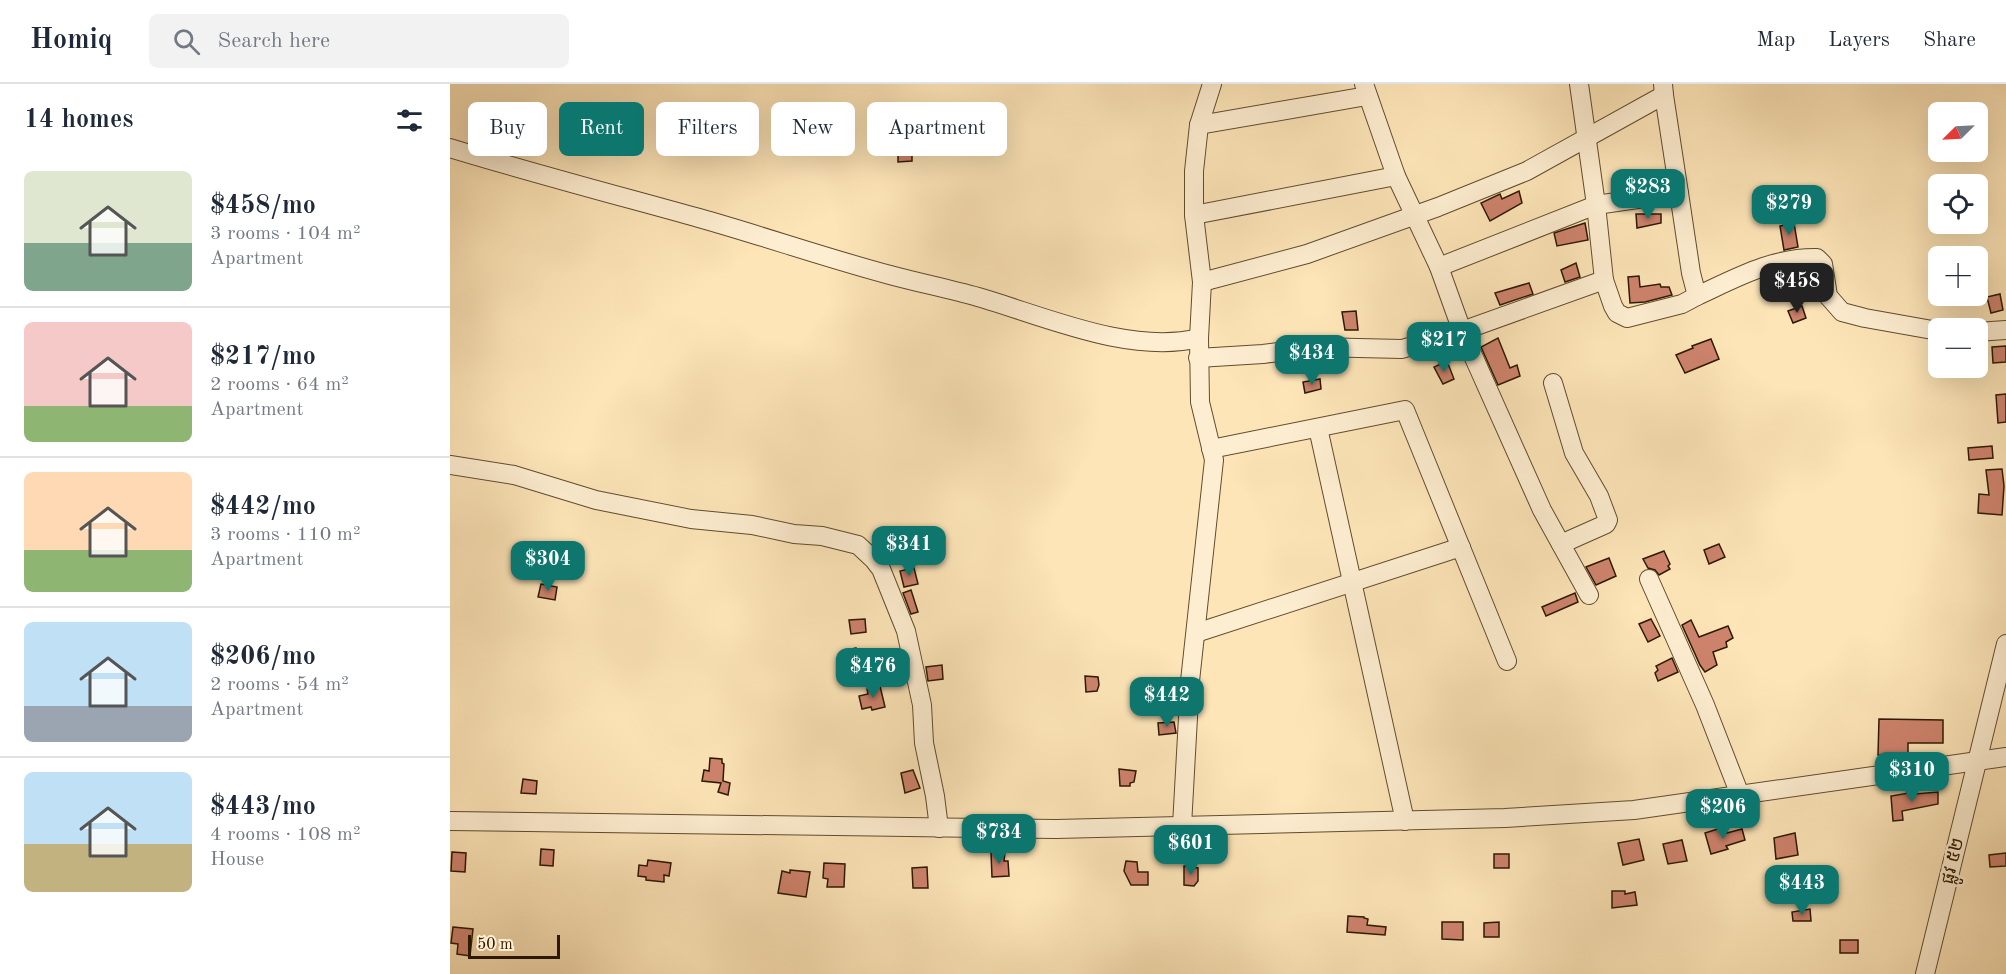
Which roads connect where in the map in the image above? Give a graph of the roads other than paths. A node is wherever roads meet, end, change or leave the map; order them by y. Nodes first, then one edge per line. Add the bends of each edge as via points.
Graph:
1 (1212, 84) edge
2 (1579, 84) edge
3 (1663, 89) edge
4 (1366, 90) edge
5 (1199, 125) junction
6 (1585, 140) junction
7 (450, 148) edge
8 (1396, 176) junction
9 (1678, 193) junction
10 (1596, 205) junction
11 (1194, 215) junction
12 (1415, 215) junction
13 (1439, 267) junction
14 (1604, 280) junction
15 (1202, 282) junction
16 (1697, 296) junction
17 (1928, 329) edge
18 (2006, 330) edge
19 (1462, 331) junction
20 (1988, 331) edge
21 (1199, 338) junction
22 (1198, 358) junction
23 (1553, 383) dead end
24 (1318, 428) junction
25 (1211, 449) junction
26 (450, 465) edge
27 (1561, 544) junction
28 (1461, 547) junction
29 (1648, 579) dead end
30 (1352, 583) junction
31 (1589, 595) dead end
32 (1196, 633) junction
33 (2006, 644) edge
34 (1507, 661) dead end
35 (2006, 757) edge
36 (1978, 762) junction
37 (1740, 795) junction
38 (450, 821) edge
39 (1405, 821) junction
40 (1182, 826) junction
41 (939, 828) junction
42 (1925, 974) edge

1 - 5 street
2 - 6 street
3 - 6 street
3 - 9 street
4 - 5 street
4 - 8 street
5 - 11 street
6 - 10 street
6 - 12 street via 1527,171
7 - 21 street via 1071,326 1130,340
8 - 11 street
8 - 12 street
9 - 10 street
9 - 16 street
10 - 13 street
10 - 14 street
11 - 15 street
12 - 13 street
12 - 15 street via 1306,255
13 - 19 street
14 - 16 street via 1613,306 1627,318 1682,304
14 - 19 street
15 - 21 street
16 - 17 street via 1756,268 1817,258 1822,264 1828,296 1842,312
18 - 20 street
19 - 22 street via 1402,349 1315,347
19 - 27 street
21 - 22 street
22 - 25 street via 1200,402
23 - 27 street via 1574,453 1608,520
24 - 25 street
24 - 28 street via 1405,410
24 - 30 street
25 - 32 street via 1214,460
26 - 41 street via 514,475 596,500 691,519 752,525 858,545 881,569 906,630 922,705 924,743
27 - 31 street
28 - 30 street
28 - 34 street
29 - 37 street via 1705,705
30 - 32 street
30 - 39 street
32 - 40 street
33 - 36 street, ផ្លូវ ៥២
35 - 36 street
36 - 37 street
36 - 42 street, ផ្លូវ ៥២
37 - 39 street via 1634,810
38 - 41 street
39 - 40 street
40 - 41 street

